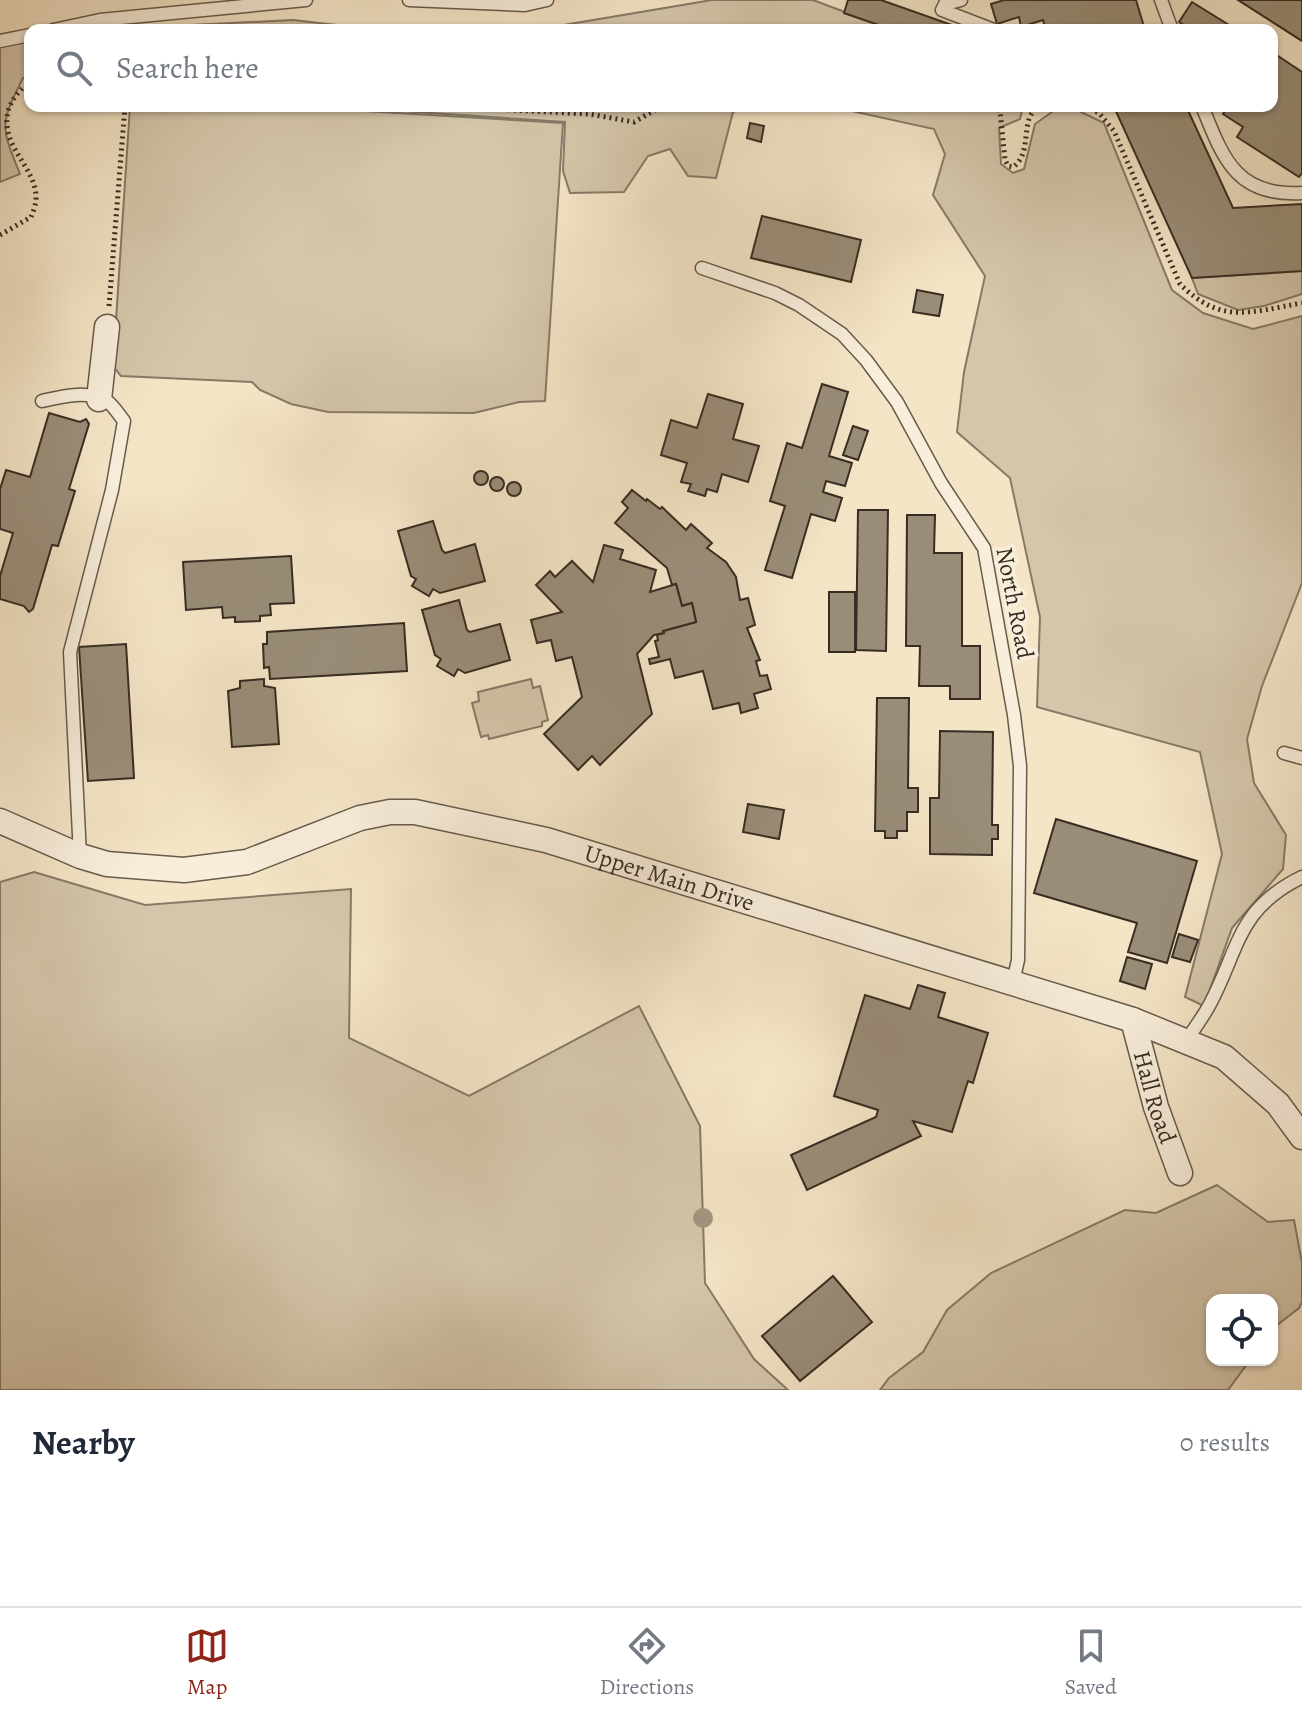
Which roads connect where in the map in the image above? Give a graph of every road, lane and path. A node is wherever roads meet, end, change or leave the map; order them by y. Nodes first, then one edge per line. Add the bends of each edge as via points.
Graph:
1 (306, 0) edge
2 (409, 0) edge
3 (547, 0) edge
4 (961, 0) edge
5 (1161, 0) edge
6 (81, 24) edge
7 (978, 24) edge
8 (1170, 24) edge
9 (24, 36) edge
10 (0, 41) edge
11 (24, 89) edge
12 (125, 112) edge
13 (551, 112) edge
14 (652, 112) edge
15 (1000, 112) edge
16 (1032, 112) edge
17 (1097, 112) edge
18 (1204, 112) edge
19 (1302, 193) edge
20 (0, 235) edge
21 (702, 268) dead end
22 (1302, 303) edge
23 (107, 327) joint
24 (99, 399) junction
25 (42, 401) dead end
26 (1284, 753) dead end
27 (1302, 758) edge
28 (0, 821) edge
29 (80, 856) junction
30 (1302, 877) edge
31 (1013, 982) junction
32 (1133, 1020) junction
33 (1186, 1041) junction
34 (1302, 1137) edge
35 (1180, 1173) dead end

1 - 6 lane
2 - 3 lane via 525,5
4 - 7 lane via 942,10
5 - 8 lane
9 - 10 lane
11 - 20 path via 10,104 5,125 36,199 31,217
12 - 23 path
13 - 14 path via 634,122
15 - 16 path via 1005,160 1013,167 1023,153
17 - 22 path via 1114,131 1180,284 1193,297 1223,313
18 - 19 lane via 1231,168 1268,190
21 - 31 lane, North Road via 775,293 842,334 897,402 984,548 1020,766 1018,960
23 - 24 street
24 - 25 lane via 74,393
24 - 29 lane via 109,402 124,421 112,490 70,652
26 - 27 lane
28 - 29 street, Upper Main Drive
29 - 31 street, Upper Main Drive via 138,868 217,867 247,862 360,818 415,812 546,840
30 - 33 lane via 1252,913 1210,1005
31 - 32 street, Upper Main Drive
32 - 33 street, Upper Main Drive
32 - 35 street, Hall Road
33 - 34 street, Upper Main Drive via 1224,1057 1278,1104

